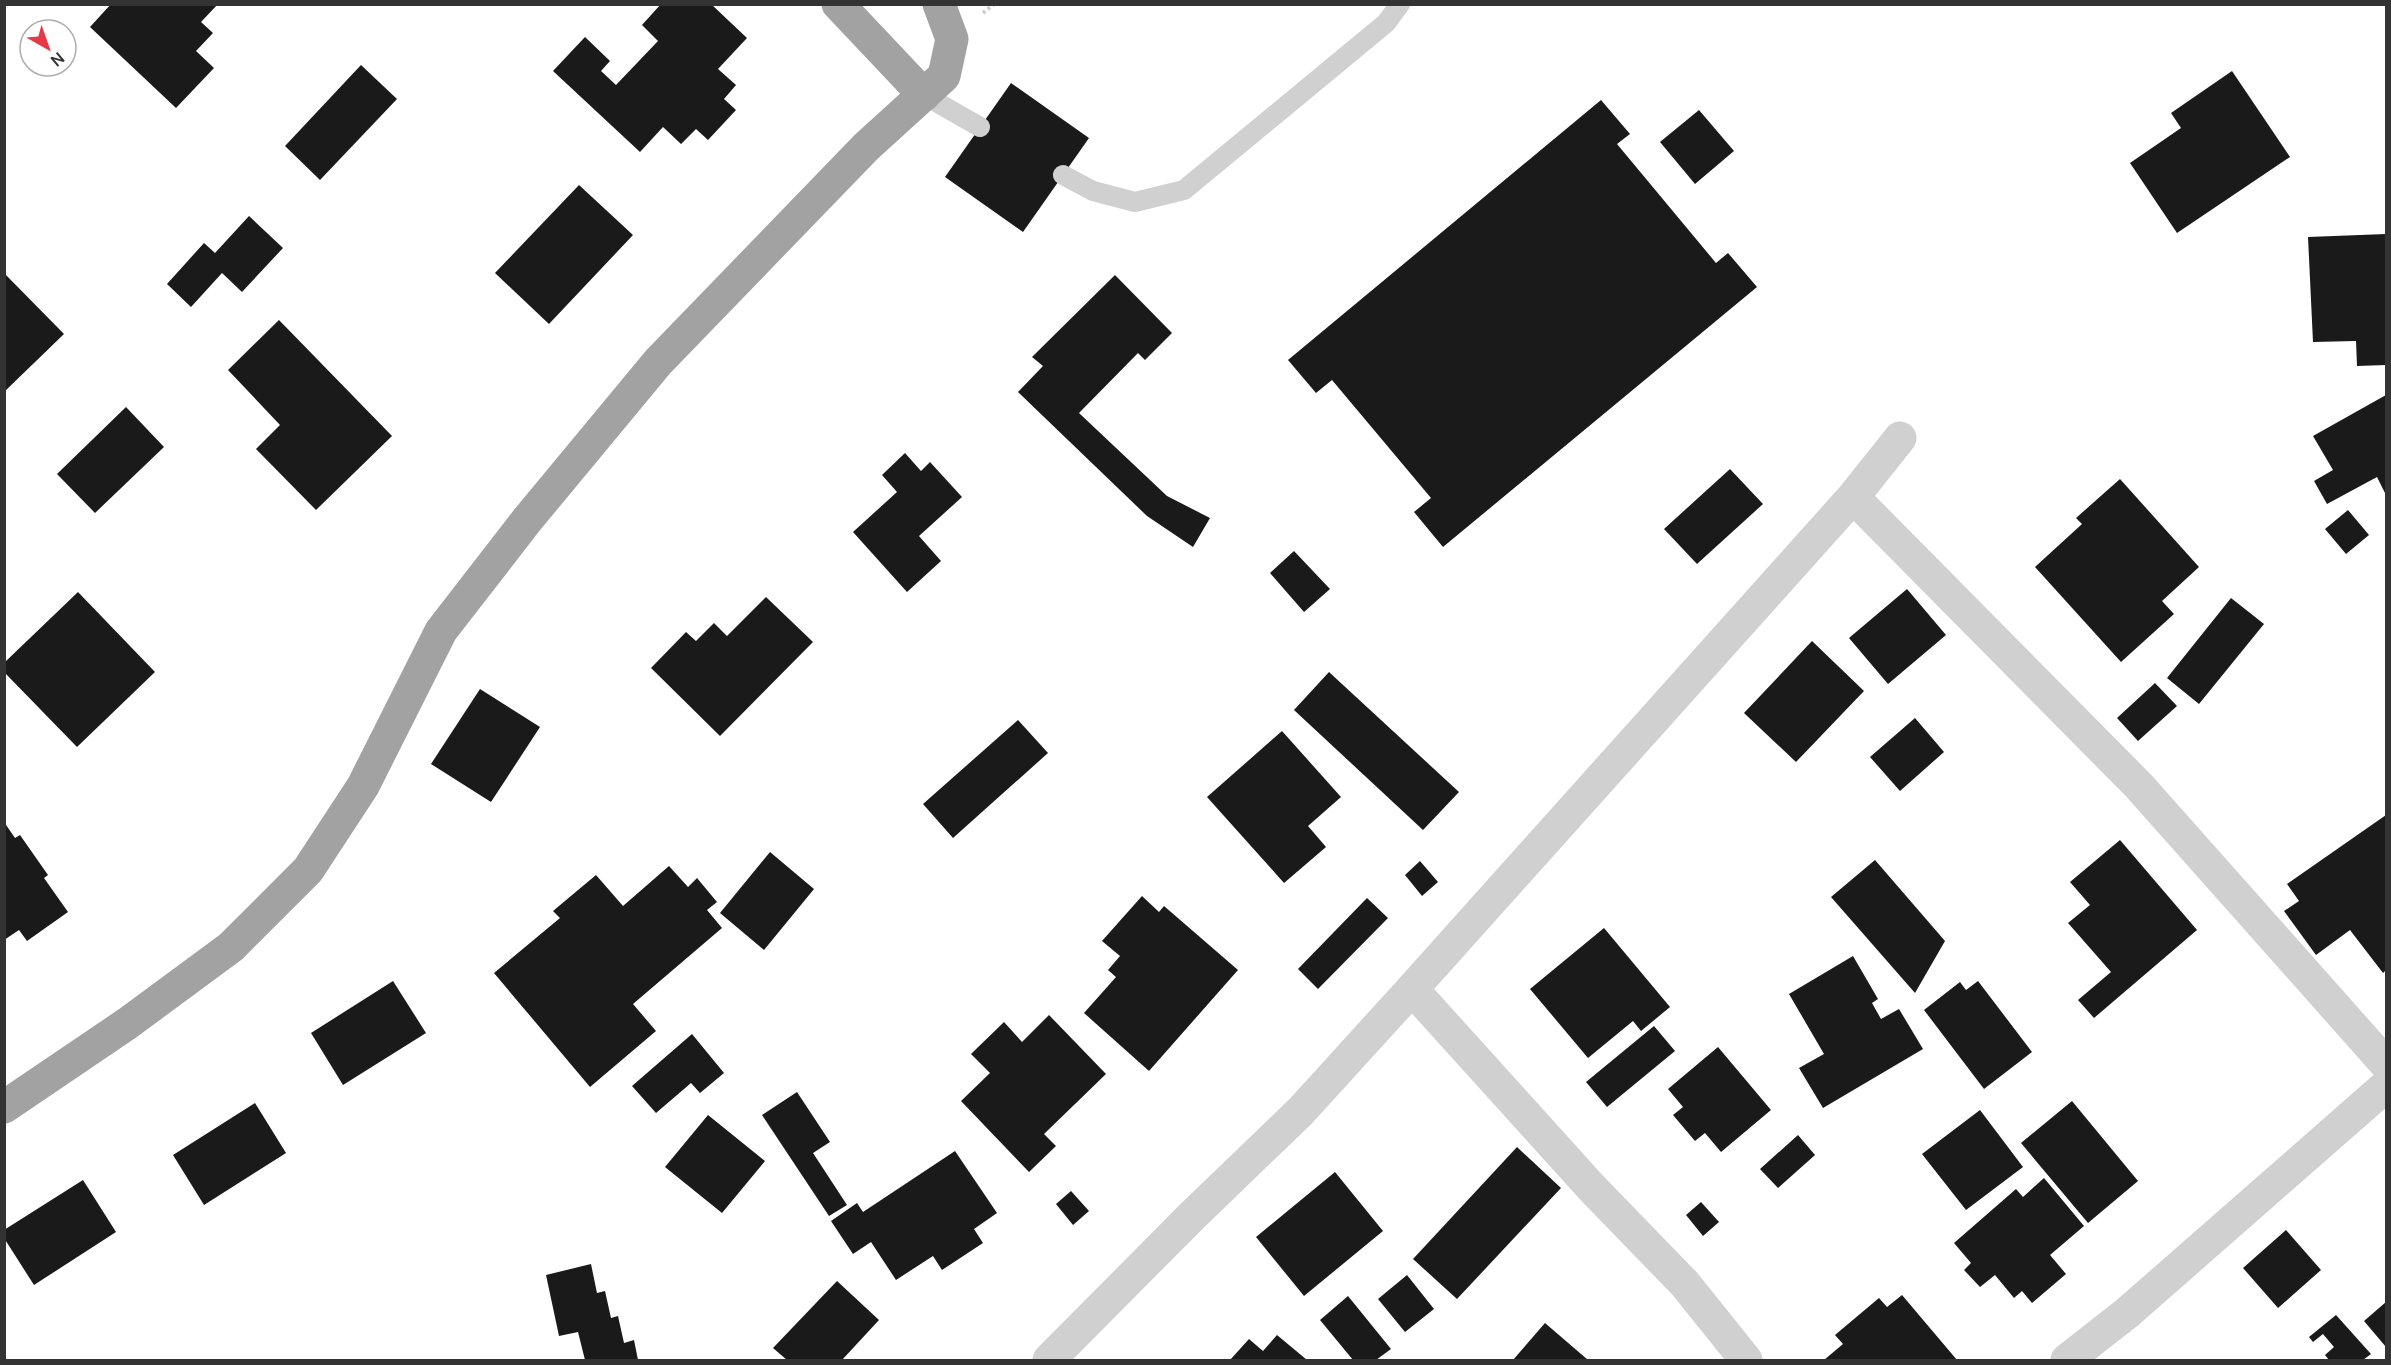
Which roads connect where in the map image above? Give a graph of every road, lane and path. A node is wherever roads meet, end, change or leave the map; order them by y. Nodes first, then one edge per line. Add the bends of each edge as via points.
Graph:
1 (838, 4) edge
2 (939, 4) edge
3 (1400, 4) edge
4 (924, 95) junction
5 (980, 127) dead end
6 (1063, 175) dead end
7 (1900, 438) dead end
8 (1853, 497) junction
9 (1412, 989) junction
10 (2386, 1064) edge
11 (2386, 1086) edge
12 (4, 1107) edge
13 (1049, 1360) edge
14 (1746, 1360) edge
15 (2067, 1360) edge

1 - 4 highway
2 - 4 highway via 952,39 944,76
3 - 6 lane via 1386,23 1184,190 1135,202 1093,191
4 - 5 lane
4 - 12 highway via 866,147 658,362 527,520 441,631 363,786 308,870 231,947
7 - 8 street
8 - 9 street
8 - 10 street via 2139,786
9 - 13 street via 1301,1111
9 - 14 street via 1591,1187 1685,1284
11 - 15 street via 2127,1313

